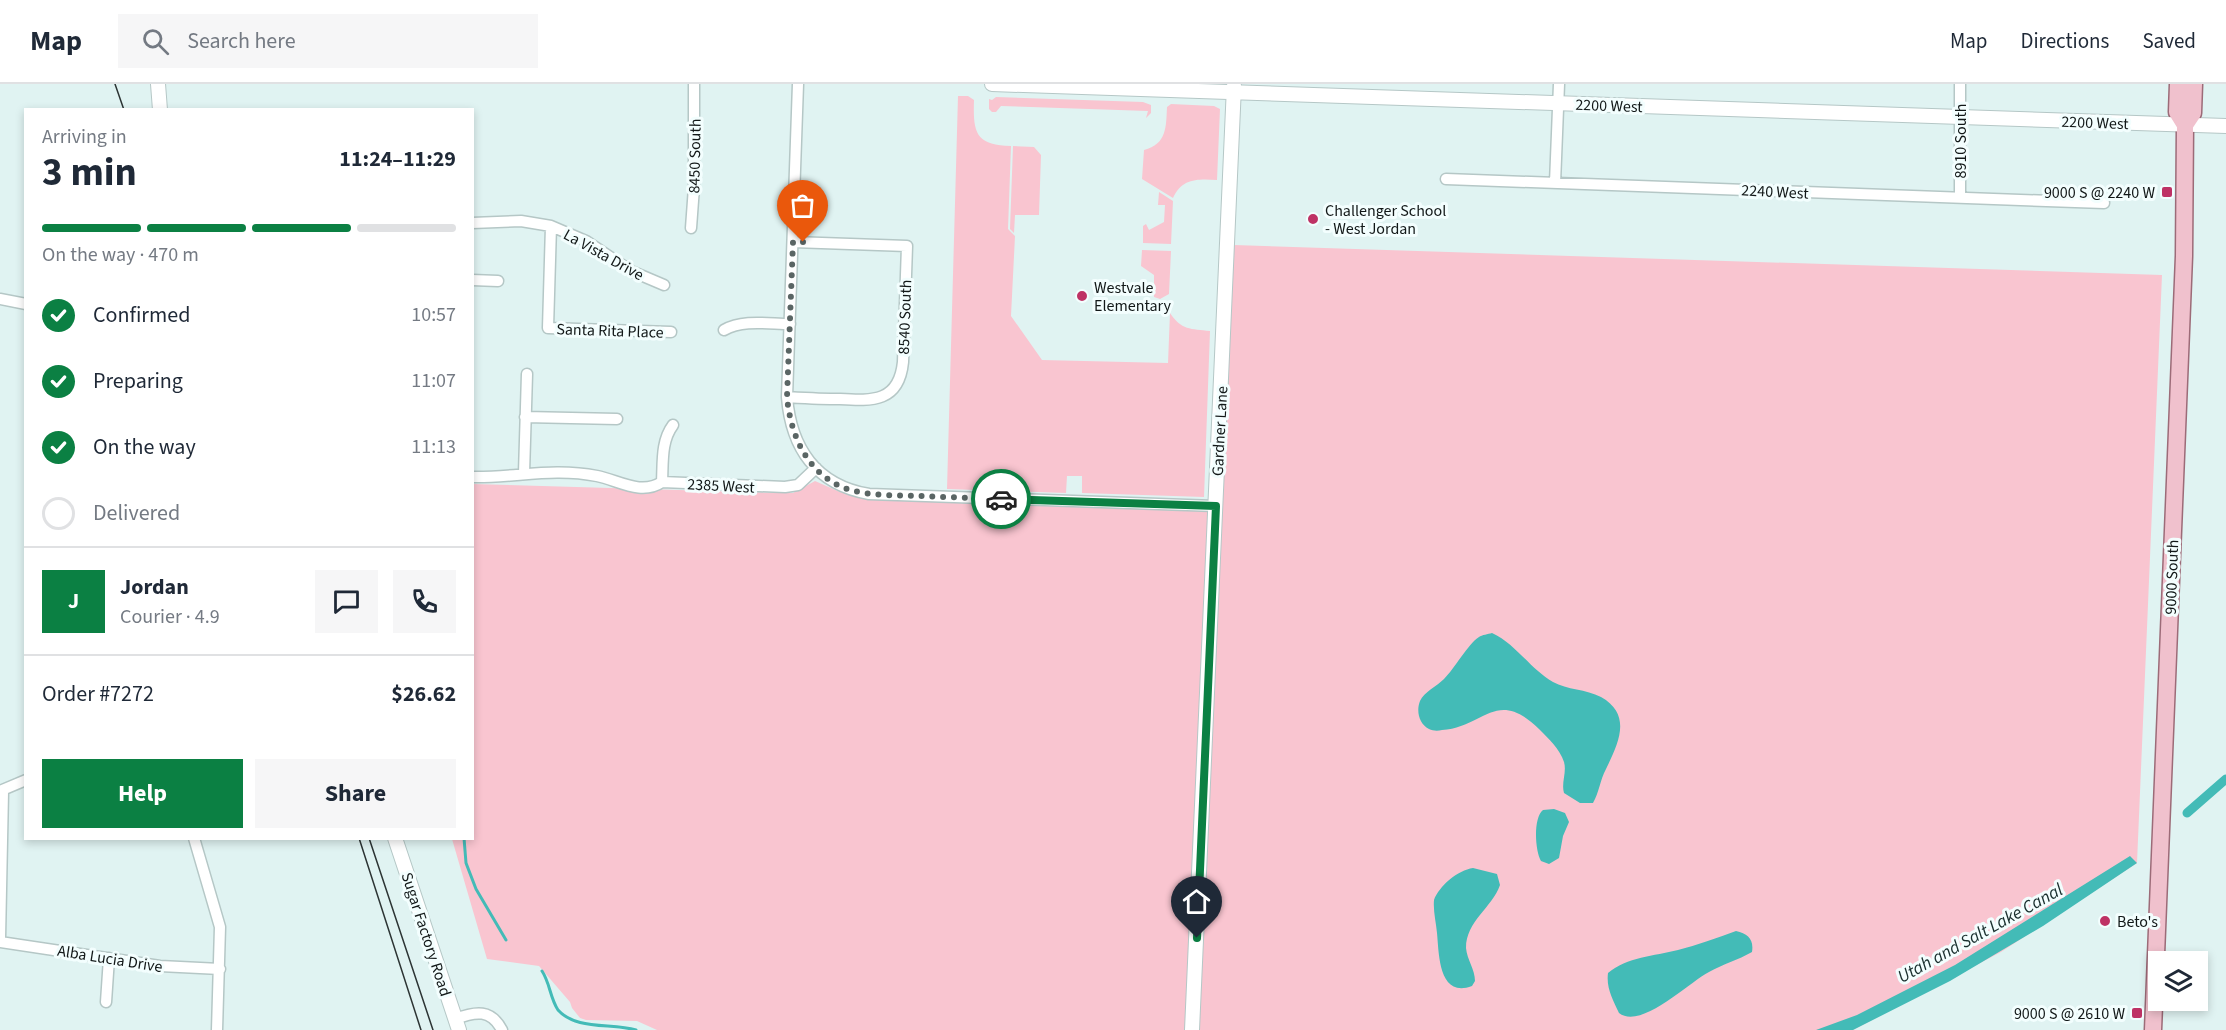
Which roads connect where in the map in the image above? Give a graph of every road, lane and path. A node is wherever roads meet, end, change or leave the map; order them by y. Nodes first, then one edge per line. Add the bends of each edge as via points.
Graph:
1 (158, 84) edge
2 (694, 84) edge
3 (798, 84) edge
4 (992, 84) edge
5 (1559, 84) edge
6 (1960, 84) edge
7 (2178, 84) edge
8 (2194, 84) edge
9 (1234, 88) edge
10 (1558, 103) junction
11 (160, 108) edge
12 (1962, 117) junction
13 (2185, 125) junction
14 (2226, 126) edge
15 (1446, 179) dead end
16 (1556, 183) junction
17 (1960, 198) junction
18 (2104, 203) dead end
19 (474, 223) edge
20 (551, 226) junction
21 (691, 228) dead end
22 (793, 242) junction
23 (474, 280) edge
24 (498, 281) dead end
25 (664, 285) dead end
26 (0, 299) edge
27 (24, 304) edge
28 (790, 324) junction
29 (724, 330) dead end
30 (671, 332) dead end
31 (527, 374) dead end
32 (787, 397) junction
33 (525, 417) junction
34 (617, 419) dead end
35 (673, 425) dead end
36 (816, 468) junction
37 (524, 472) junction
38 (474, 477) edge
39 (662, 482) junction
40 (1216, 506) junction
41 (24, 781) edge
42 (2, 792) edge
43 (195, 840) edge
44 (396, 840) edge
45 (0, 940) edge
46 (109, 958) junction
47 (220, 969) junction
48 (106, 1002) dead end
49 (457, 1024) edge
50 (218, 1030) edge
51 (502, 1030) edge
52 (1192, 1030) edge
53 (2154, 1030) edge

1 - 11 street
2 - 21 street, 8450 South
3 - 22 street
4 - 9 street, 2200 West
5 - 10 street
6 - 12 street, 8910 South
7 - 13 main road, 9000 South via 2177,112
8 - 13 main road, 9000 South via 2193,113
9 - 10 street, 2200 West
9 - 40 street, Gardner Lane
10 - 12 street, 2200 West
10 - 16 street
12 - 13 street, 2200 West
12 - 17 street, 8910 South
13 - 14 street, 2200 West
13 - 53 main road, 9000 South via 2184,256
15 - 16 street, 2240 West
16 - 17 street, 2240 West
17 - 18 street, 2240 West
19 - 20 street, La Vista Drive via 521,221
20 - 25 street, La Vista Drive via 586,242 632,272
20 - 30 street, Santa Rita Place via 548,328
22 - 28 street
22 - 32 street, 8540 South via 907,246 903,362 896,387 876,399
23 - 24 street
26 - 27 street
28 - 29 street via 743,323
28 - 32 street
31 - 33 street
32 - 36 street via 795,439
33 - 34 street
33 - 37 street
35 - 39 street via 664,445
36 - 39 street, 2385 West via 791,487
36 - 40 street via 843,486 869,494
37 - 38 street
37 - 39 street, 2385 West via 578,473 610,479 620,485 655,487
40 - 52 street, Gardner Lane
41 - 42 street
42 - 45 street
43 - 47 street via 219,918
44 - 49 street, Sugar Factory Road
45 - 46 street, Alba Lucia Drive
46 - 47 street, Alba Lucia Drive via 168,967
46 - 48 street
47 - 50 street
49 - 51 street via 473,1012 483,1013 492,1016

